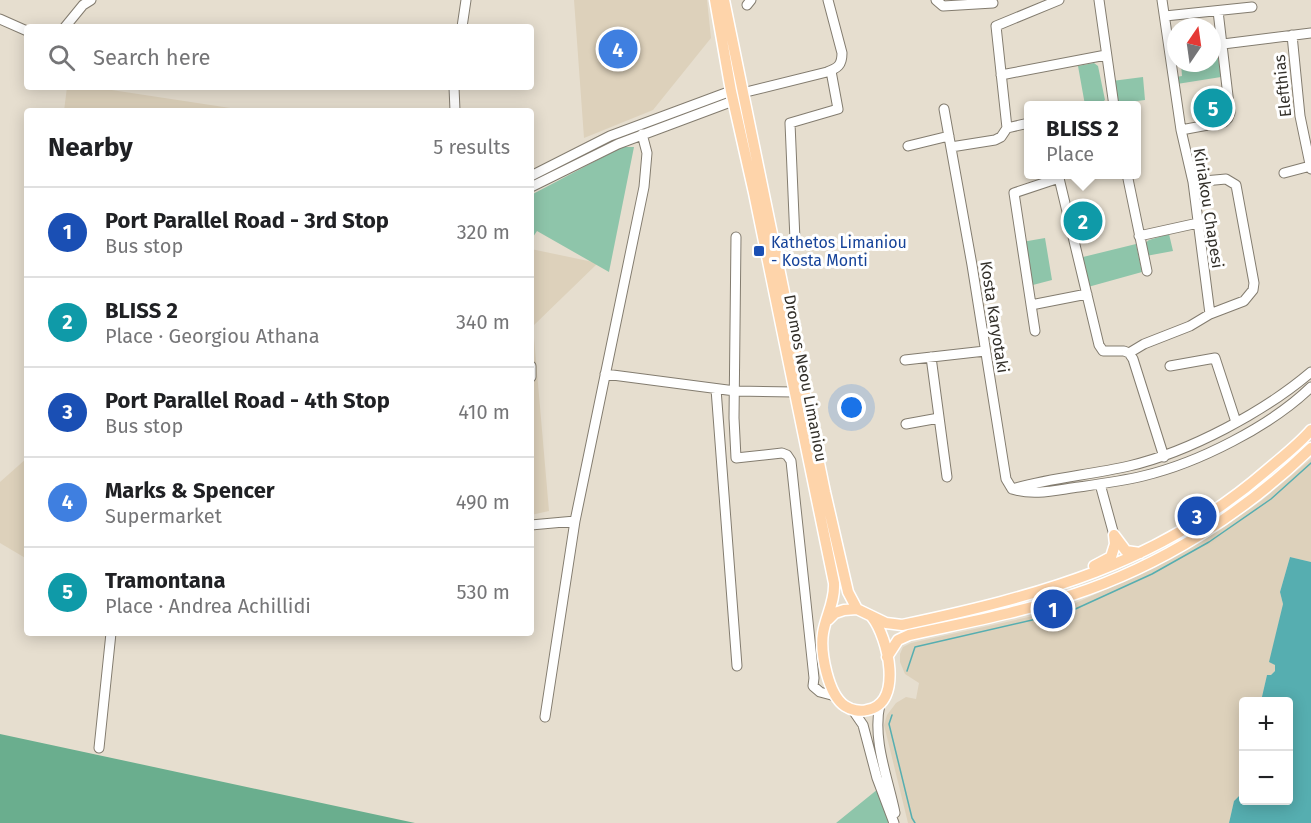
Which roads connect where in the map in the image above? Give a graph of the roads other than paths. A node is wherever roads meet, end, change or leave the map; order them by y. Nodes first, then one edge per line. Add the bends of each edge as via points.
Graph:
1 (91, 0) edge
2 (466, 0) edge
3 (715, 0) edge
4 (724, 0) edge
5 (828, 0) edge
6 (1059, 0) edge
7 (1099, 0) edge
8 (1162, 0) edge
9 (937, 2) edge
10 (993, 3) dead end
11 (1252, 7) dead end
12 (1218, 10) junction
13 (1165, 16) junction
14 (0, 20) edge
15 (67, 24) edge
16 (462, 24) edge
17 (24, 30) edge
18 (1311, 33) edge
19 (1292, 35) junction
20 (1222, 44) junction
21 (1106, 55) junction
22 (831, 71) junction
23 (1001, 75) junction
24 (454, 90) edge
25 (742, 93) junction
26 (732, 96) junction
27 (1112, 101) edge
28 (455, 108) edge
29 (944, 109) dead end
30 (1024, 124) edge
31 (1007, 128) junction
32 (1181, 130) junction
33 (642, 134) junction
34 (949, 136) junction
35 (908, 146) dead end
36 (951, 147) junction
37 (1310, 168) edge
38 (1284, 173) dead end
39 (534, 174) edge
40 (1051, 179) edge
41 (1060, 179) edge
42 (1128, 179) edge
43 (1193, 182) junction
44 (534, 186) edge
45 (1198, 223) junction
46 (1139, 236) junction
47 (736, 237) dead end
48 (795, 240) dead end
49 (1147, 271) dead end
50 (1087, 294) junction
51 (1031, 305) junction
52 (1210, 314) junction
53 (1035, 331) dead end
54 (985, 351) junction
55 (1129, 353) junction
56 (931, 357) junction
57 (904, 360) dead end
58 (1170, 366) dead end
59 (1311, 372) edge
60 (604, 374) junction
61 (1311, 387) edge
62 (716, 389) junction
63 (735, 391) junction
64 (794, 392) junction
65 (1275, 401) junction
66 (1281, 411) junction
67 (939, 418) junction
68 (1236, 422) junction
69 (906, 424) dead end
70 (1311, 430) edge
71 (1311, 448) edge
72 (1164, 457) junction
73 (947, 477) dead end
74 (1100, 484) junction
75 (1012, 489) junction
76 (575, 521) junction
77 (534, 525) edge
78 (1114, 535) junction
79 (1143, 553) junction
80 (1031, 595) junction
81 (857, 609) junction
82 (872, 618) junction
83 (828, 620) junction
84 (111, 636) edge
85 (887, 657) junction
86 (825, 664) junction
87 (737, 666) dead end
88 (813, 682) junction
89 (835, 696) junction
90 (880, 704) junction
91 (852, 709) junction
92 (545, 717) dead end
93 (99, 748) dead end
94 (896, 823) edge

1 - 15 street
2 - 16 street
3 - 26 main road, Dromos Neou Limaniou
4 - 25 main road, Dromos Neou Limaniou
5 - 22 street via 842,53 842,62
6 - 23 street via 996,26
7 - 21 street
8 - 13 street, Kiriakou Chapesi
9 - 10 street via 943,6
11 - 12 street
12 - 13 street
12 - 20 street
13 - 32 street, Kiriakou Chapesi
14 - 17 street
18 - 19 street
19 - 20 street
19 - 37 street, Elefthias
20 - 32 street via 1228,118
21 - 23 street
21 - 27 street
22 - 25 street
22 - 48 street via 838,109 790,123
23 - 31 street
24 - 28 street
25 - 26 street
25 - 81 main road, Dromos Neou Limaniou via 825,492 848,592
26 - 33 street
26 - 39 street via 610,136
26 - 64 main road, Dromos Neou Limaniou
29 - 34 street, Kosta Karyotaki
30 - 31 street
31 - 36 street via 995,140
32 - 43 street, Kiriakou Chapesi
33 - 44 street
33 - 60 street via 647,153 645,187
34 - 35 street
34 - 36 street, Kosta Karyotaki
36 - 54 street, Kosta Karyotaki
37 - 38 street
40 - 51 street via 1014,193
41 - 50 street
42 - 46 street
43 - 45 street, Kiriakou Chapesi
43 - 52 street via 1226,179 1236,185 1254,283 1244,301
45 - 46 street
45 - 52 street, Kiriakou Chapesi
46 - 49 street
47 - 63 street
50 - 51 street
50 - 55 street via 1103,351
51 - 53 street
52 - 55 street
54 - 56 street
54 - 75 street, Kosta Karyotaki via 1006,479
55 - 72 street
56 - 57 street
56 - 67 street
58 - 68 street via 1215,358
59 - 65 street
60 - 62 street
60 - 76 street
61 - 66 street
62 - 63 street
62 - 87 street
63 - 64 street
63 - 88 street via 736,458 782,453 791,461
64 - 83 main road, Dromos Neou Limaniou via 834,583
65 - 66 street
65 - 68 street
66 - 74 street via 1257,428 1198,457 1144,476
67 - 69 street
67 - 73 street
68 - 72 street
70 - 79 main road via 1222,506
71 - 85 main road via 1234,514 1120,578 1043,604 909,635 898,640
72 - 75 street
74 - 75 street via 1033,494
74 - 78 street
76 - 77 street
76 - 92 street
78 - 79 main road via 1126,552
78 - 80 main road via 1111,557
79 - 80 main road
80 - 82 main road via 902,625
81 - 82 main road
81 - 83 main road via 835,613
82 - 85 main road via 882,634
83 - 86 main road via 823,636
84 - 93 street
85 - 90 main road via 888,689
86 - 88 street
86 - 89 main road
88 - 89 street via 820,692
89 - 91 main road
90 - 91 main road via 868,710
90 - 94 street via 878,737
91 - 94 street via 863,725 877,778

